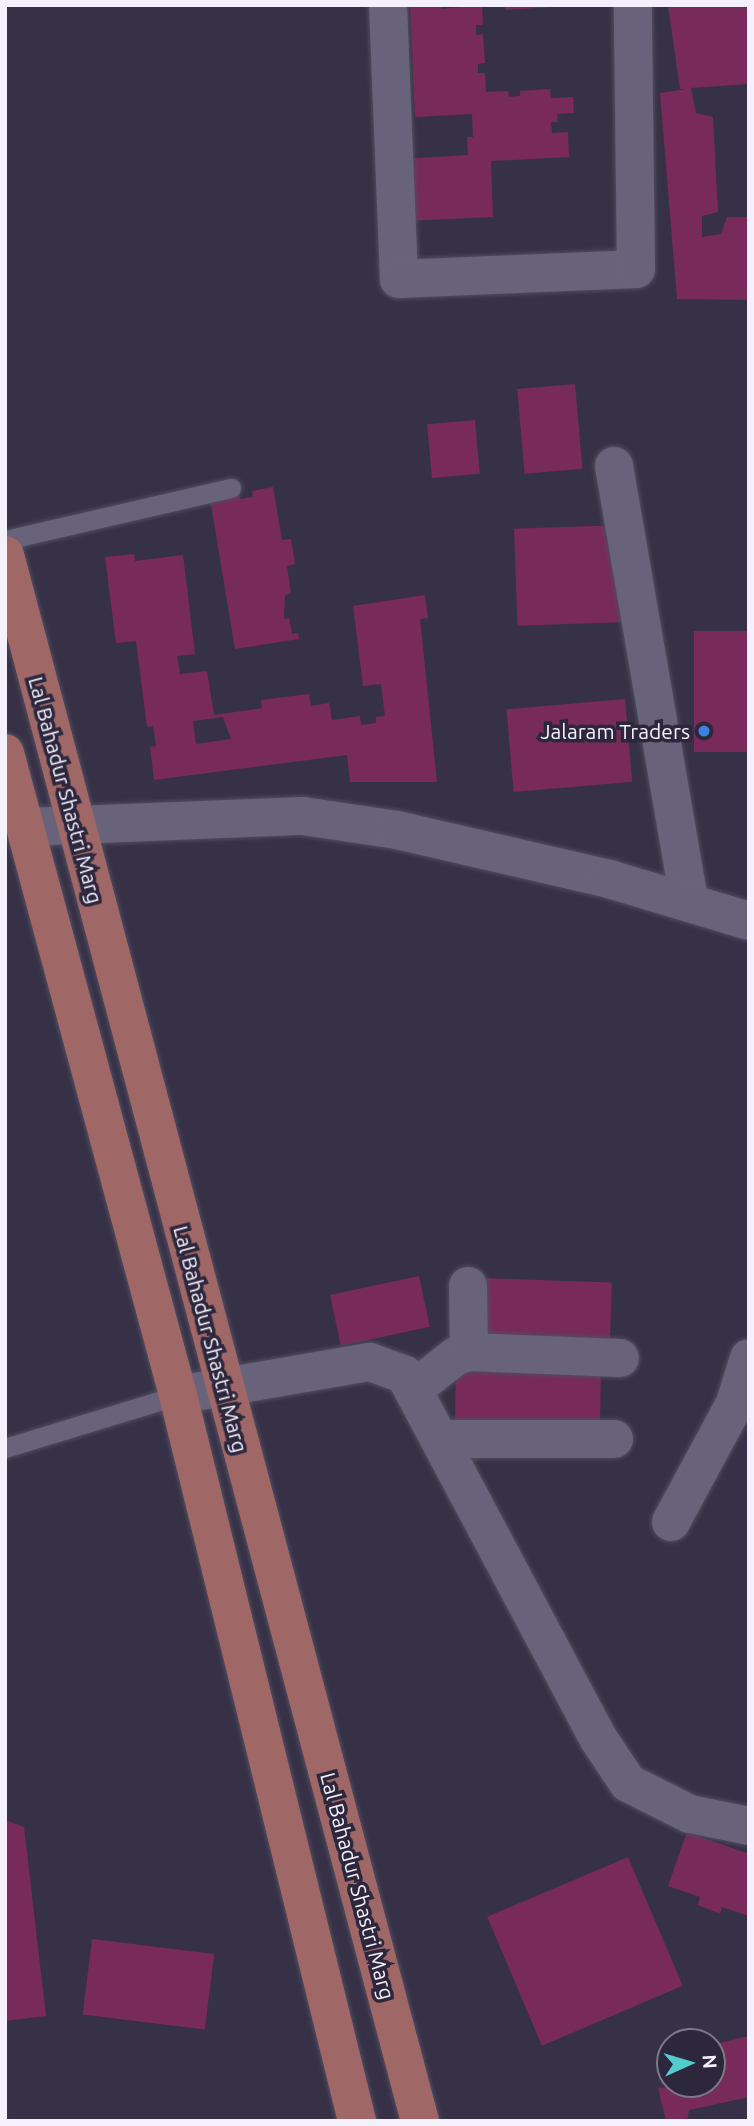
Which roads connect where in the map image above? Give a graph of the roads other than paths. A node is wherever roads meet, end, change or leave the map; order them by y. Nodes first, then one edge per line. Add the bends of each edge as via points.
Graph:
1 (388, 5) edge
2 (633, 5) edge
3 (614, 466) dead end
4 (231, 488) dead end
5 (5, 540) edge
6 (5, 555) edge
7 (5, 753) edge
8 (74, 823) junction
9 (26, 827) junction
10 (689, 902) junction
11 (749, 921) edge
12 (468, 1286) dead end
13 (469, 1352) junction
14 (620, 1358) dead end
15 (749, 1358) edge
16 (223, 1387) junction
17 (415, 1388) junction
18 (178, 1395) junction
19 (440, 1439) junction
20 (614, 1439) dead end
21 (5, 1448) edge
22 (671, 1522) dead end
23 (303, 1680) junction
24 (252, 1696) junction
25 (749, 1826) edge
26 (409, 2080) junction
27 (354, 2108) edge
28 (420, 2121) edge

1 - 2 street via 399,279 636,269
3 - 10 street
4 - 5 lane
6 - 8 main road, Lal Bahadur Shastri Marg
7 - 9 main road
8 - 9 street
8 - 10 street via 303,816 397,830
8 - 16 main road, Lal Bahadur Shastri Marg
9 - 18 main road
10 - 11 street
12 - 13 street
13 - 14 street
13 - 17 street via 456,1356
15 - 22 street via 735,1403
16 - 17 street via 370,1362 405,1375
16 - 18 street
16 - 23 main road, Lal Bahadur Shastri Marg
17 - 19 street
18 - 21 lane
18 - 24 main road
19 - 20 street
19 - 25 street via 598,1738 628,1783 690,1814
23 - 24 main road
23 - 26 main road, Lal Bahadur Shastri Marg
24 - 27 main road
26 - 27 main road
26 - 28 main road, Lal Bahadur Shastri Marg

